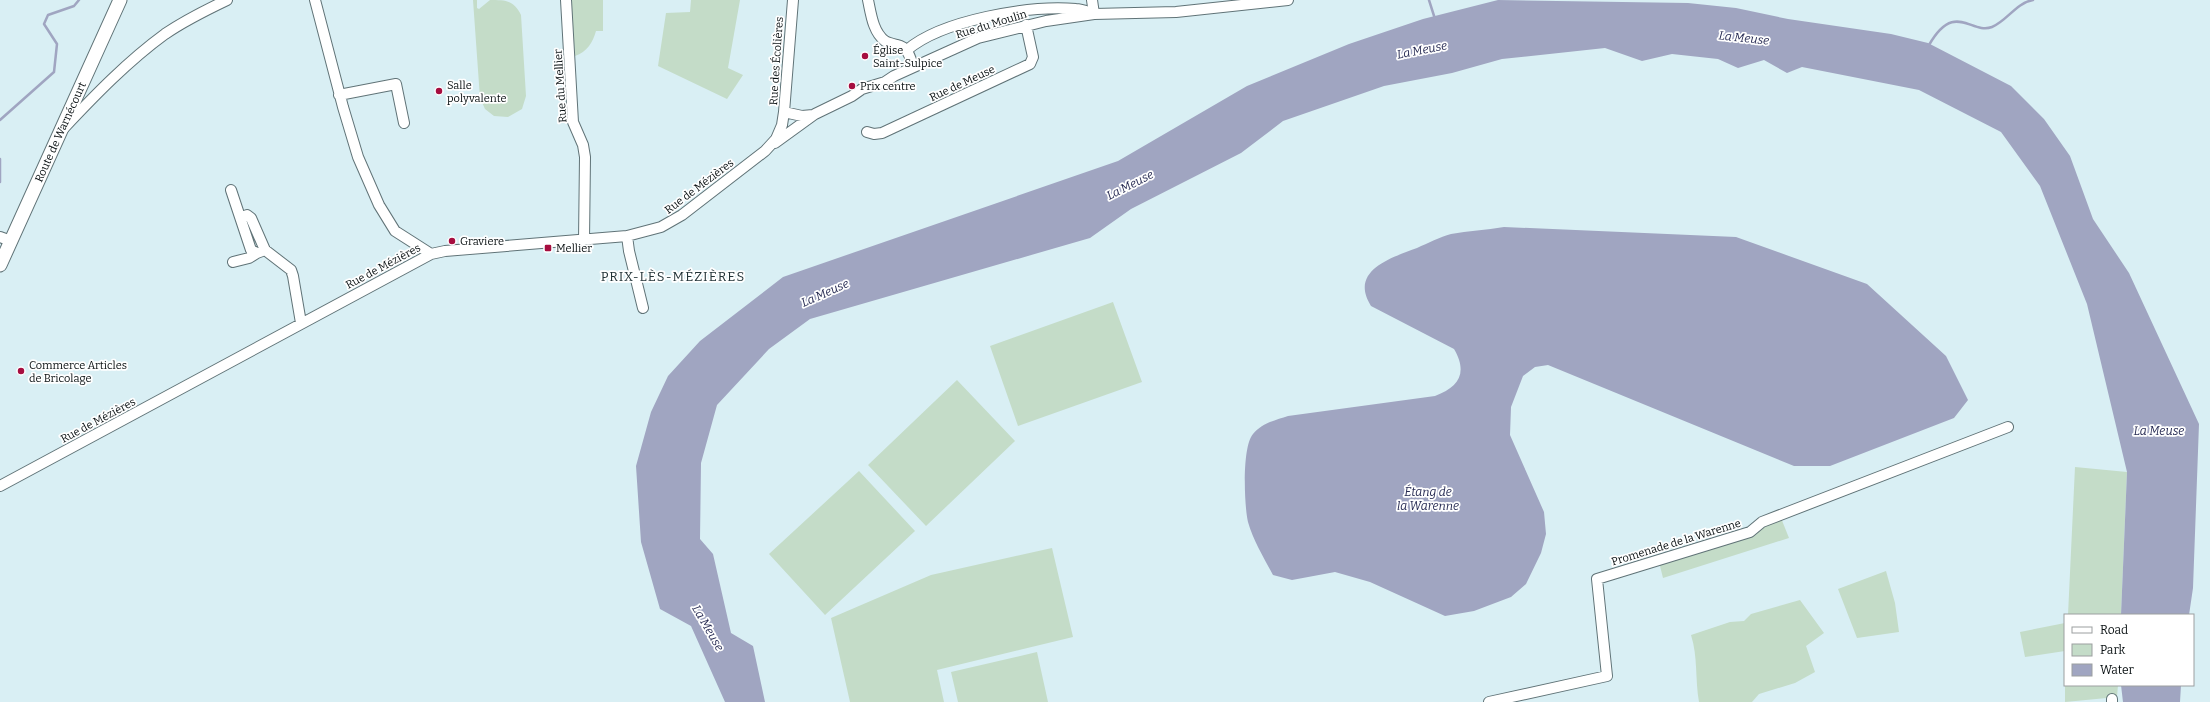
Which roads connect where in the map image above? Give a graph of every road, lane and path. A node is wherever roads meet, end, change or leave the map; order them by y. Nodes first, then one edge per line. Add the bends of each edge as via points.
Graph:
1 (120, 0) edge
2 (227, 0) edge
3 (315, 0) edge
4 (566, 0) edge
5 (793, 0) edge
6 (868, 0) edge
7 (1092, 0) edge
8 (1288, 0) edge
9 (1094, 14) junction
10 (1026, 25) junction
11 (907, 50) junction
12 (913, 66) junction
13 (339, 95) junction
14 (815, 114) junction
15 (783, 119) junction
16 (404, 123) dead end
17 (802, 123) junction
18 (60, 132) junction
19 (867, 132) dead end
20 (771, 145) junction
21 (230, 190) dead end
22 (627, 236) junction
23 (5, 239) edge
24 (584, 240) junction
25 (261, 251) junction
26 (431, 254) junction
27 (233, 262) dead end
28 (0, 265) edge
29 (643, 308) dead end
30 (301, 323) junction
31 (2008, 427) dead end
32 (0, 486) edge
33 (1489, 702) edge

1 - 18 main road, Route de Warnécourt
2 - 18 street via 166,34 136,57
3 - 13 street
4 - 24 street, Rue du Mellier via 574,122 585,157
5 - 15 street, Rue des Écolières
6 - 11 street via 880,35 887,42 900,45
7 - 9 street
8 - 9 street, Rue du Moulin via 1176,12
9 - 10 street, Rue du Moulin
9 - 11 street, Rue du Moulin via 1077,9 1033,10 995,15 928,36
10 - 12 street, Rue du Moulin via 968,42
10 - 19 street, Rue de Meuse via 1033,57 1030,64 882,134
11 - 12 street
12 - 14 street, Rue du Moulin via 885,82 862,89
13 - 16 street via 396,84
13 - 26 street via 358,156 379,205 395,231
14 - 15 street, Rue du Moulin
14 - 17 street, Rue du Moulin
15 - 17 street
15 - 20 street, Rue de Mézières
17 - 20 street, Rue du Moulin
18 - 23 main road, Route de Warnécourt
20 - 22 street, Rue de Mézières via 682,215 661,227
21 - 25 street via 251,250
22 - 24 street, Rue de Mézières
22 - 29 street
23 - 28 main road, Route de Warnécourt
24 - 26 street, Rue de Mézières
25 - 27 street via 249,258
25 - 30 street via 290,270
26 - 30 street, Rue de Mézières
30 - 32 street, Rue de Mézières
31 - 33 street, Promenade de la Warenne via 1762,522 1750,532 1597,579 1608,676

